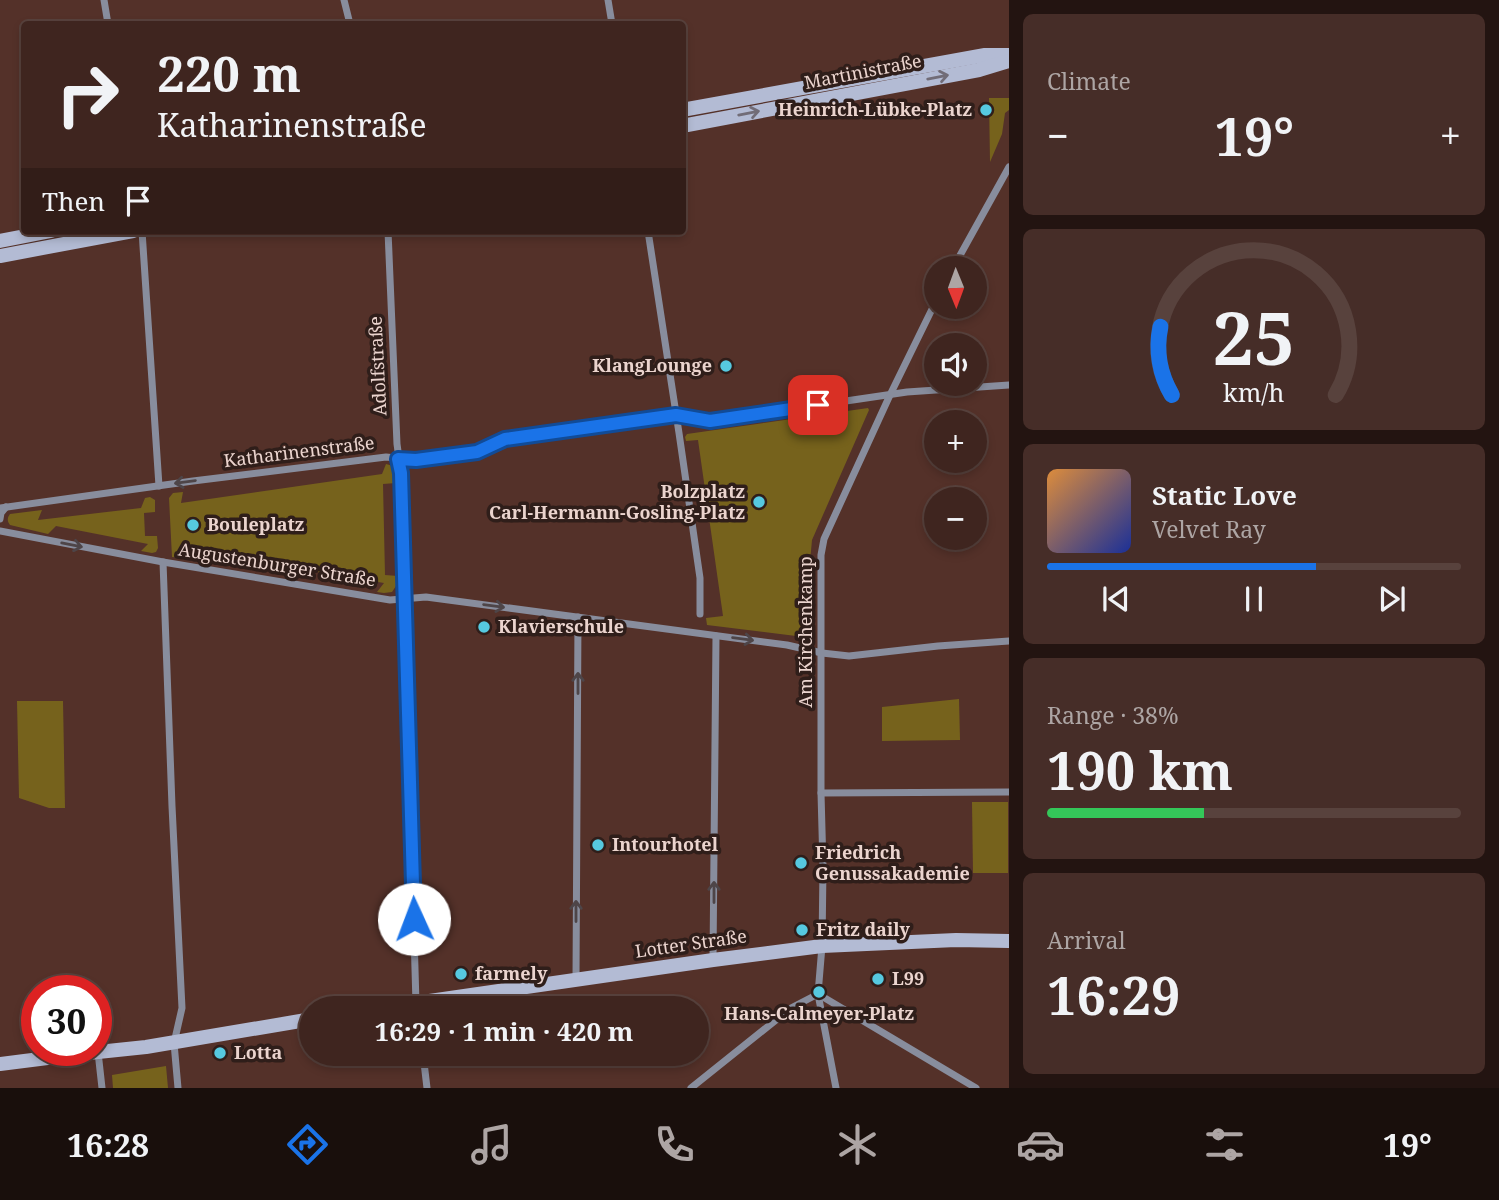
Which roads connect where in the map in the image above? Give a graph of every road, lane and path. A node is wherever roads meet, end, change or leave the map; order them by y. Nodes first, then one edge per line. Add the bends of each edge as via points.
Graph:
1 (104, 0) edge
2 (344, 0) edge
3 (608, 0) edge
4 (108, 21) edge
5 (349, 21) edge
6 (612, 21) edge
7 (1009, 55) edge
8 (1009, 61) edge
9 (686, 109) edge
10 (686, 125) edge
11 (1009, 167) edge
12 (31, 235) edge
13 (112, 235) edge
14 (142, 235) edge
15 (387, 235) edge
16 (649, 235) edge
17 (0, 241) edge
18 (0, 256) edge
19 (960, 256) edge
20 (927, 319) edge
21 (1009, 385) edge
22 (890, 395) junction
23 (676, 415) junction
24 (398, 459) junction
25 (159, 486) junction
26 (3, 507) edge
27 (0, 520) edge
28 (3, 531) edge
29 (163, 562) junction
30 (404, 599) junction
31 (700, 614) dead end
32 (578, 617) junction
33 (716, 636) junction
34 (1009, 641) edge
35 (822, 653) junction
36 (1009, 792) edge
37 (821, 793) junction
38 (1009, 941) edge
39 (822, 946) junction
40 (713, 960) junction
41 (576, 979) junction
42 (818, 994) junction
43 (416, 996) edge
44 (471, 996) edge
45 (299, 1021) edge
46 (174, 1042) junction
47 (112, 1050) edge
48 (21, 1061) edge
49 (0, 1064) edge
50 (100, 1066) edge
51 (425, 1066) edge
52 (102, 1088) edge
53 (178, 1088) edge
54 (428, 1088) edge
55 (691, 1088) edge
56 (836, 1088) edge
57 (976, 1088) edge

1 - 4 street
2 - 5 street
3 - 6 street
7 - 9 street, Martinistraße via 985,55
10 -> 8 street, Martinistraße
11 - 19 street
12 - 17 street
13 - 18 street
14 - 25 street
15 - 24 street, Adolfstraße
16 - 23 street
20 - 22 street, Am Kirchenkamp
21 - 22 street, Katharinenstraße
22 - 23 street, Katharinenstraße via 710,421
22 - 35 street, Am Kirchenkamp via 824,539
23 - 24 street, Katharinenstraße via 505,439 477,452
23 - 31 street
24 -> 25 street, Katharinenstraße
24 - 30 street, Adolfstraße
25 - 26 street, Katharinenstraße
26 - 27 street
27 - 28 street
28 -> 29 street, Augustenburger Straße
29 - 30 street, Augustenburger Straße
29 - 46 street via 182,1008
30 -> 32 street, Augustenburger Straße via 426,597
30 - 43 street, Adolfstraße
32 - 33 street, Augustenburger Straße
41 -> 32 street
33 -> 35 street, Augustenburger Straße
40 -> 33 street
34 - 35 street, Augustenburger Straße via 849,656
35 - 37 street, Am Kirchenkamp
36 - 37 street
37 - 39 street, Am Kirchenkamp
38 - 39 street, Lotter Straße
39 - 40 street, Lotter Straße
39 - 42 street, Am Kirchenkamp
40 - 41 street, Lotter Straße
41 - 44 street, Lotter Straße
42 - 55 street via 791,1008
42 - 56 street, Am Kirchenkamp
42 - 57 street
45 - 46 street
46 - 47 street
46 - 53 street
48 - 49 street
50 - 52 street
51 - 54 street

